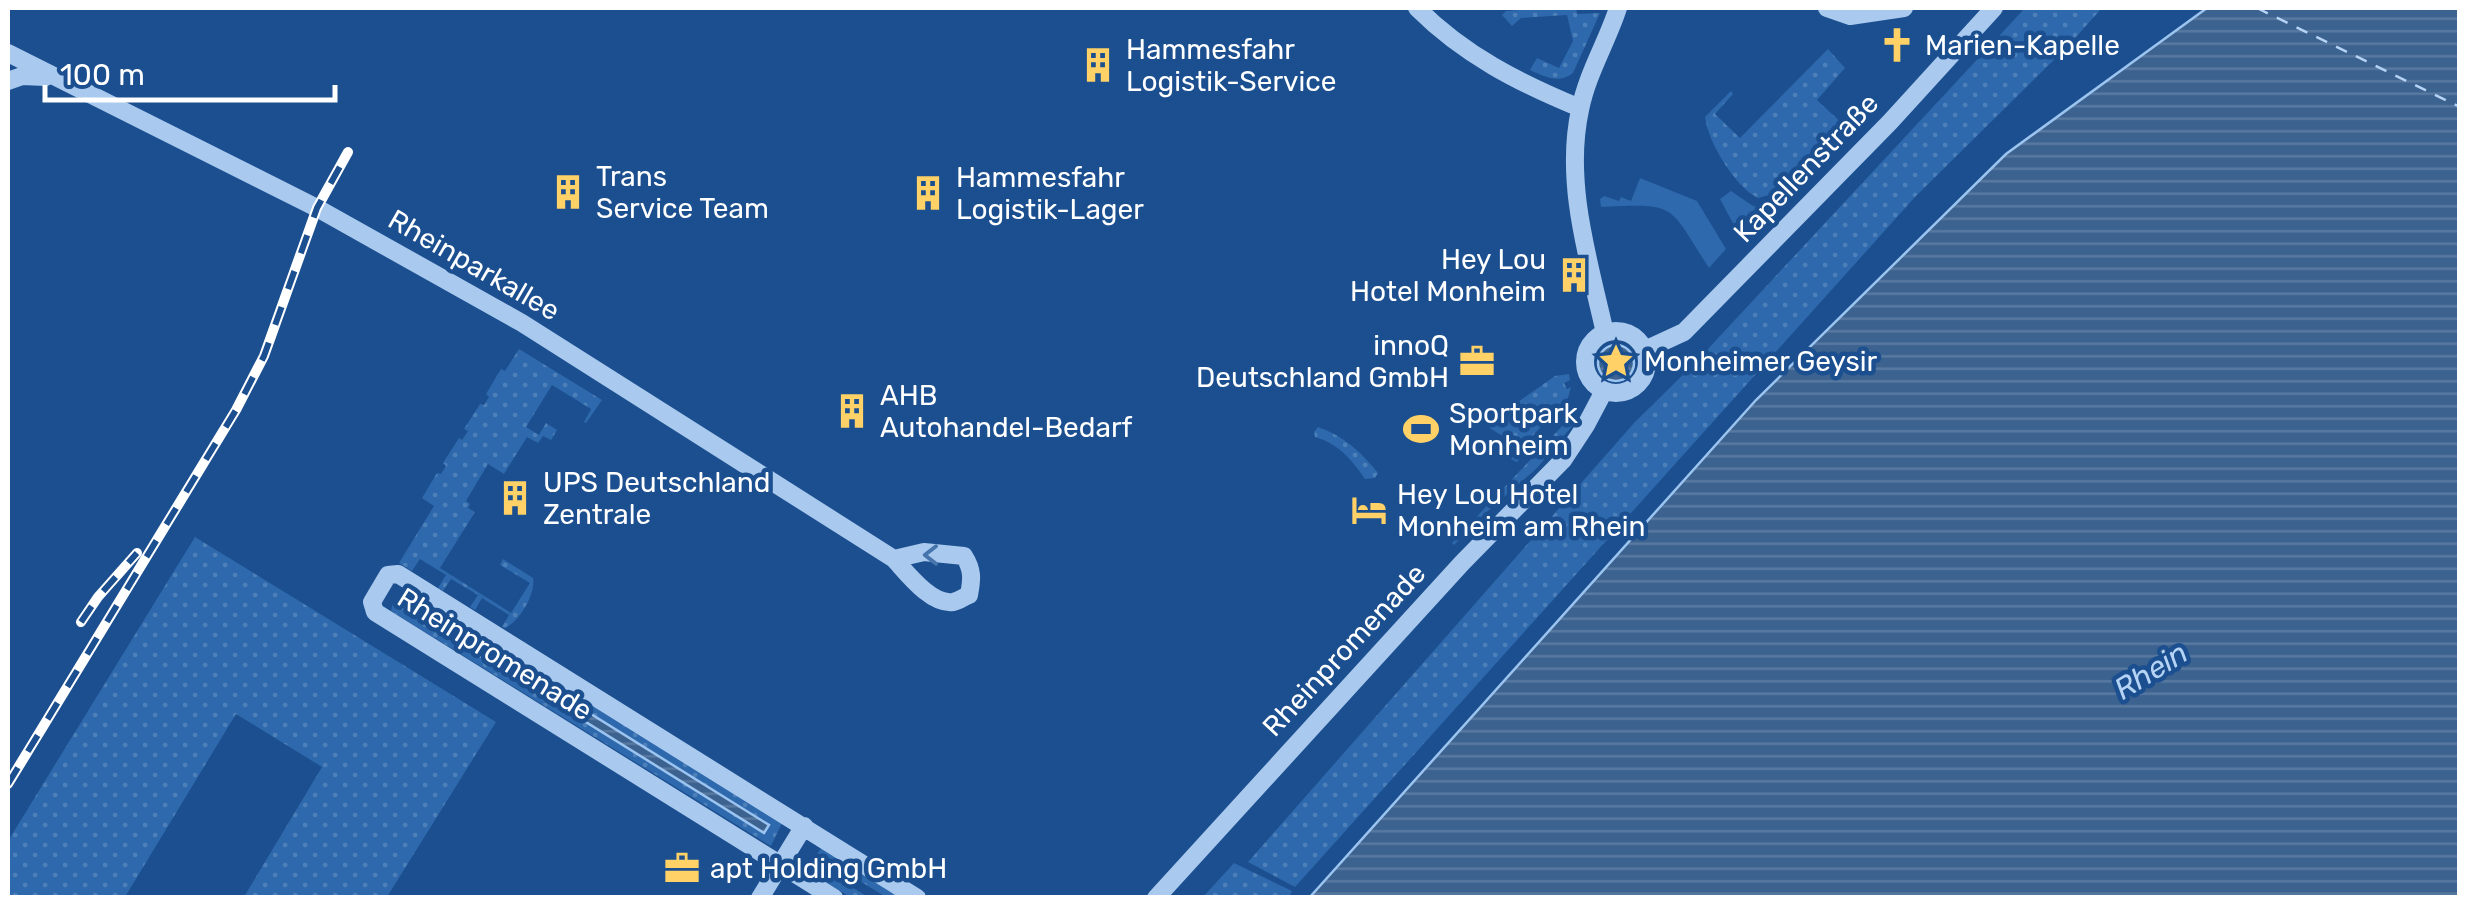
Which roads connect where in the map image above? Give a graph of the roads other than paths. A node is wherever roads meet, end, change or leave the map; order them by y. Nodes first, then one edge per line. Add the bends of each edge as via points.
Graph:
1 (1417, 8) edge
2 (1618, 8) edge
3 (1827, 8) edge
4 (1904, 8) edge
5 (1994, 8) edge
6 (8, 53) edge
7 (54, 77) junction
8 (8, 81) edge
9 (1580, 108) junction
10 (1605, 333) junction
11 (1645, 350) junction
12 (1604, 391) junction
13 (894, 559) dead end
14 (804, 826) junction
15 (780, 864) junction
16 (760, 898) edge
17 (834, 898) edge
18 (917, 898) edge
19 (1156, 898) edge

1 - 9 street via 1499,71
2 - 9 street
3 - 4 street via 1850,16
5 - 11 street, Kapellenstraße via 1695,320
6 - 7 street, Rheinparkallee
7 - 8 street
7 - 13 street, Rheinparkallee via 318,208 522,323
9 - 10 street via 1574,155
10 - 11 street via 1623,331
10 - 12 street via 1585,358 1588,376
11 - 12 street via 1646,370 1634,387
12 - 19 street, Rheinpromenade via 1562,460
14 - 15 street
14 - 15 street, Rheinpromenade via 398,574 388,575 372,602 375,612
14 - 18 street, Rheinpromenade
15 - 16 street
15 - 17 street, Rheinpromenade

